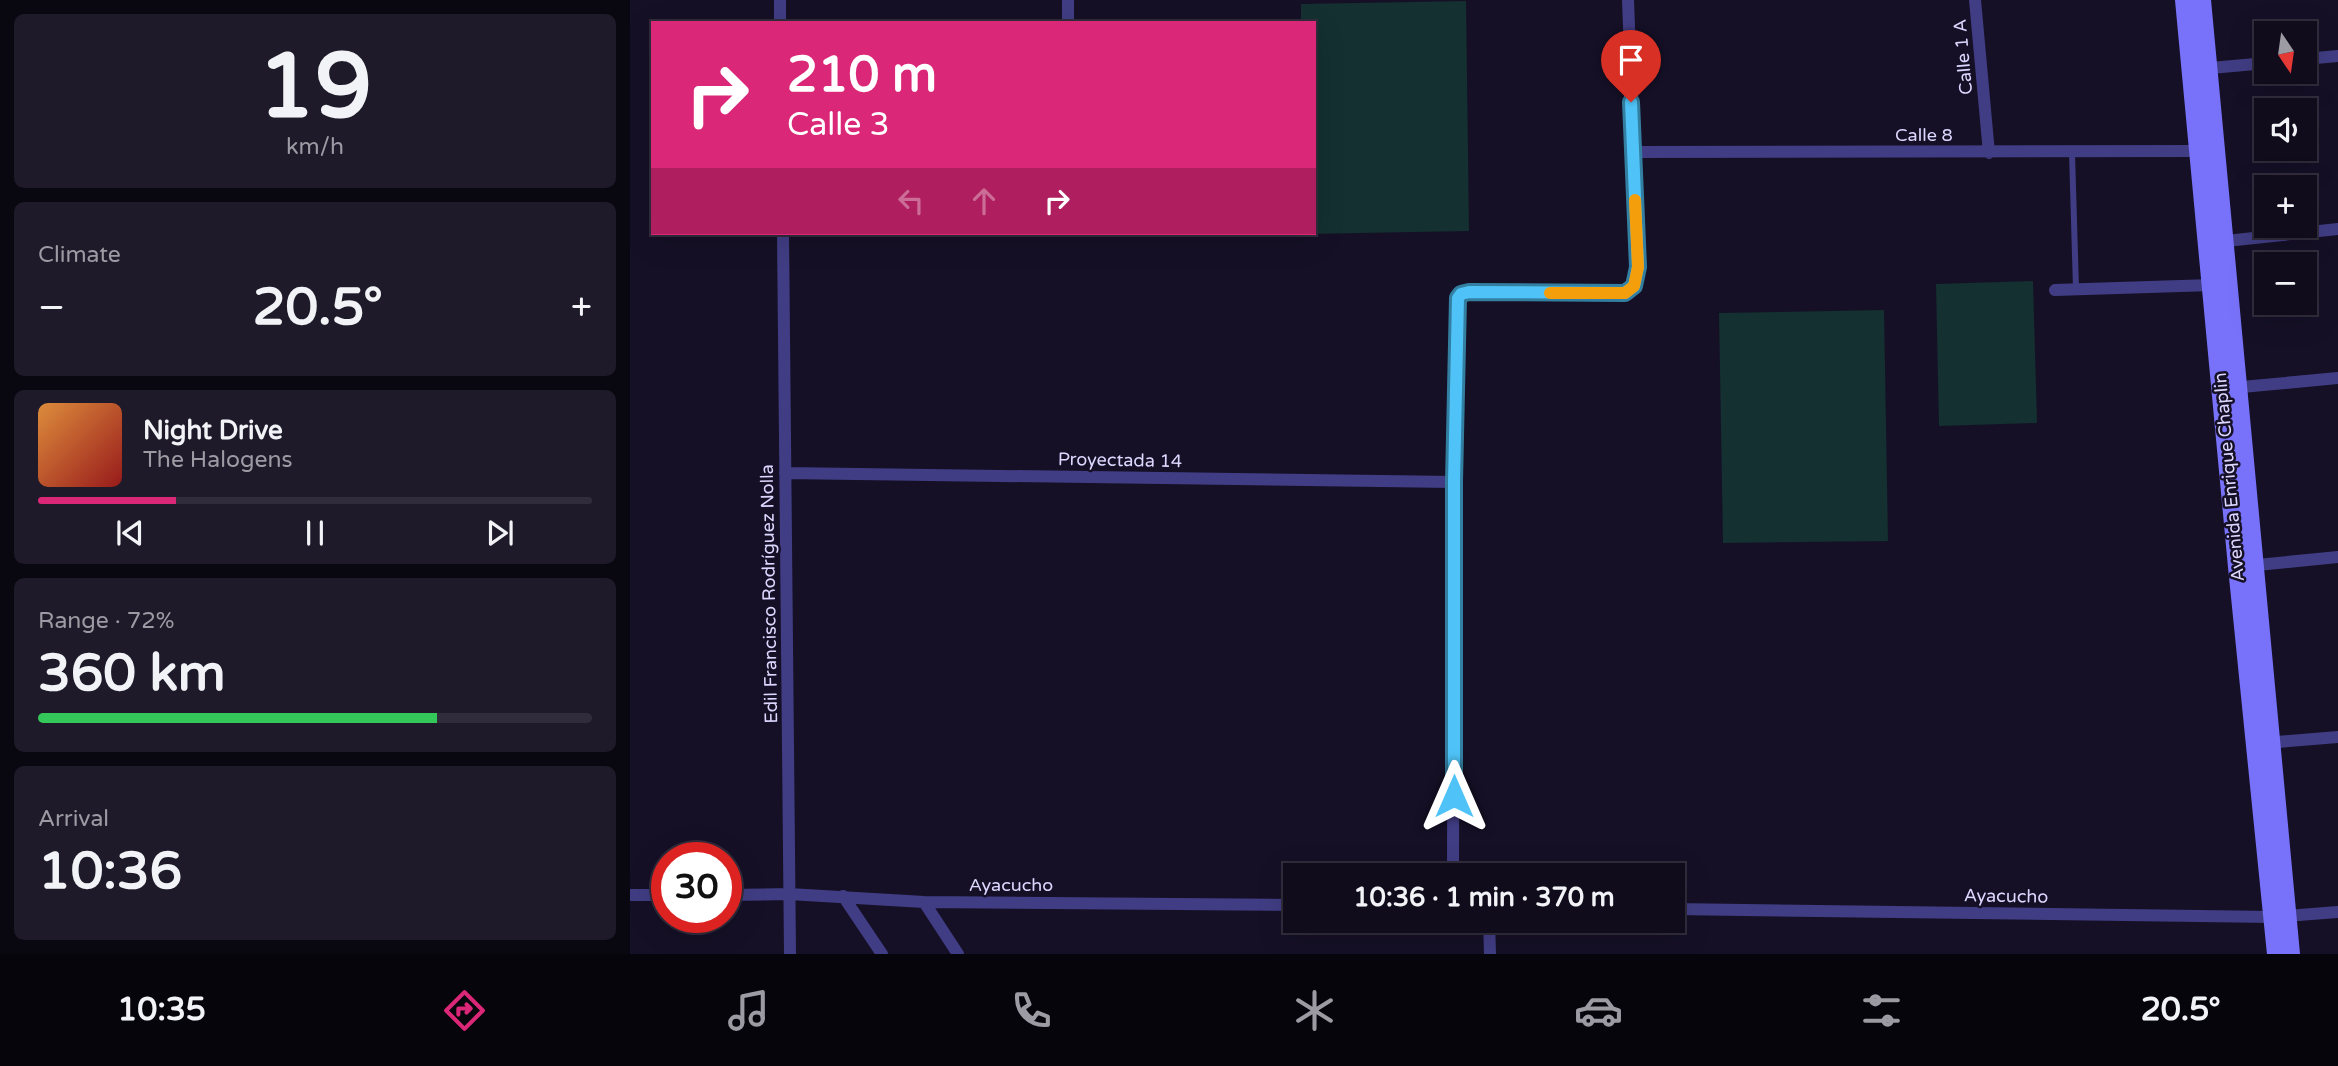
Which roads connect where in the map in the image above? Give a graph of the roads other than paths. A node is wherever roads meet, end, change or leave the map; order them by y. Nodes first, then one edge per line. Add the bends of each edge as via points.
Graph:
1 (780, 0) edge
2 (1068, 0) edge
3 (1628, 0) edge
4 (1975, 0) edge
5 (2184, 0) edge
6 (2202, 0) edge
7 (780, 21) edge
8 (1068, 21) edge
9 (2338, 56) edge
10 (2317, 58) edge
11 (2254, 63) edge
12 (2199, 69) junction
13 (2207, 151) junction
14 (1633, 152) junction
15 (1989, 153) junction
16 (2073, 153) junction
17 (2338, 229) edge
18 (783, 235) edge
19 (2217, 242) junction
20 (2212, 285) junction
21 (2076, 289) junction
22 (2055, 290) dead end
23 (2338, 378) edge
24 (2229, 388) junction
25 (785, 472) junction
26 (1454, 482) junction
27 (2338, 558) edge
28 (2245, 566) junction
29 (2338, 737) edge
30 (2263, 743) junction
31 (1453, 863) edge
32 (789, 894) junction
33 (630, 895) edge
34 (651, 895) edge
35 (742, 895) edge
36 (843, 896) junction
37 (924, 902) junction
38 (1283, 905) edge
39 (1685, 909) edge
40 (2338, 912) edge
41 (2280, 916) junction
42 (1489, 933) edge
43 (790, 954) edge
44 (882, 954) edge
45 (958, 954) edge
46 (1490, 954) edge
47 (2276, 954) edge
48 (2291, 954) edge

1 - 7 street
2 - 8 street
3 - 14 street
4 - 15 street, Calle 1 A
5 - 12 street, Avenida Enrique Chaplin
6 - 12 street, Avenida Enrique Chaplin
9 - 10 street
11 - 12 street
12 - 13 street, Avenida Enrique Chaplin
13 - 16 street, Calle 8
13 - 19 street, Avenida Enrique Chaplin
14 - 15 street, Calle 8
14 - 26 street via 1638,267 1634,286 1625,293 1469,292 1458,298
15 - 16 street, Calle 8
16 - 21 lane
17 - 19 street
18 - 25 street, Edil Francisco Rodríguez Nolla
19 - 20 street, Avenida Enrique Chaplin
19 - 24 street, Avenida Enrique Chaplin
20 - 21 street
20 - 24 street, Avenida Enrique Chaplin
21 - 22 street
23 - 24 street
24 - 28 street, Avenida Enrique Chaplin
25 - 26 street, Proyectada 14
25 - 32 street, Edil Francisco Rodríguez Nolla
26 - 31 street
27 - 28 street
28 - 30 street, Avenida Enrique Chaplin
29 - 30 street
30 - 41 street, Avenida Enrique Chaplin
32 - 35 street, Ayacucho
32 - 36 street, Ayacucho
32 - 43 street, Edil Francisco Rodríguez Nolla
33 - 34 street
36 - 37 street, Ayacucho
36 - 44 street
37 - 38 street, Ayacucho
37 - 45 street
39 - 41 street, Ayacucho
40 - 41 street, Ayacucho
41 - 47 street, Avenida Enrique Chaplin
41 - 48 street, Avenida Enrique Chaplin
42 - 46 street

